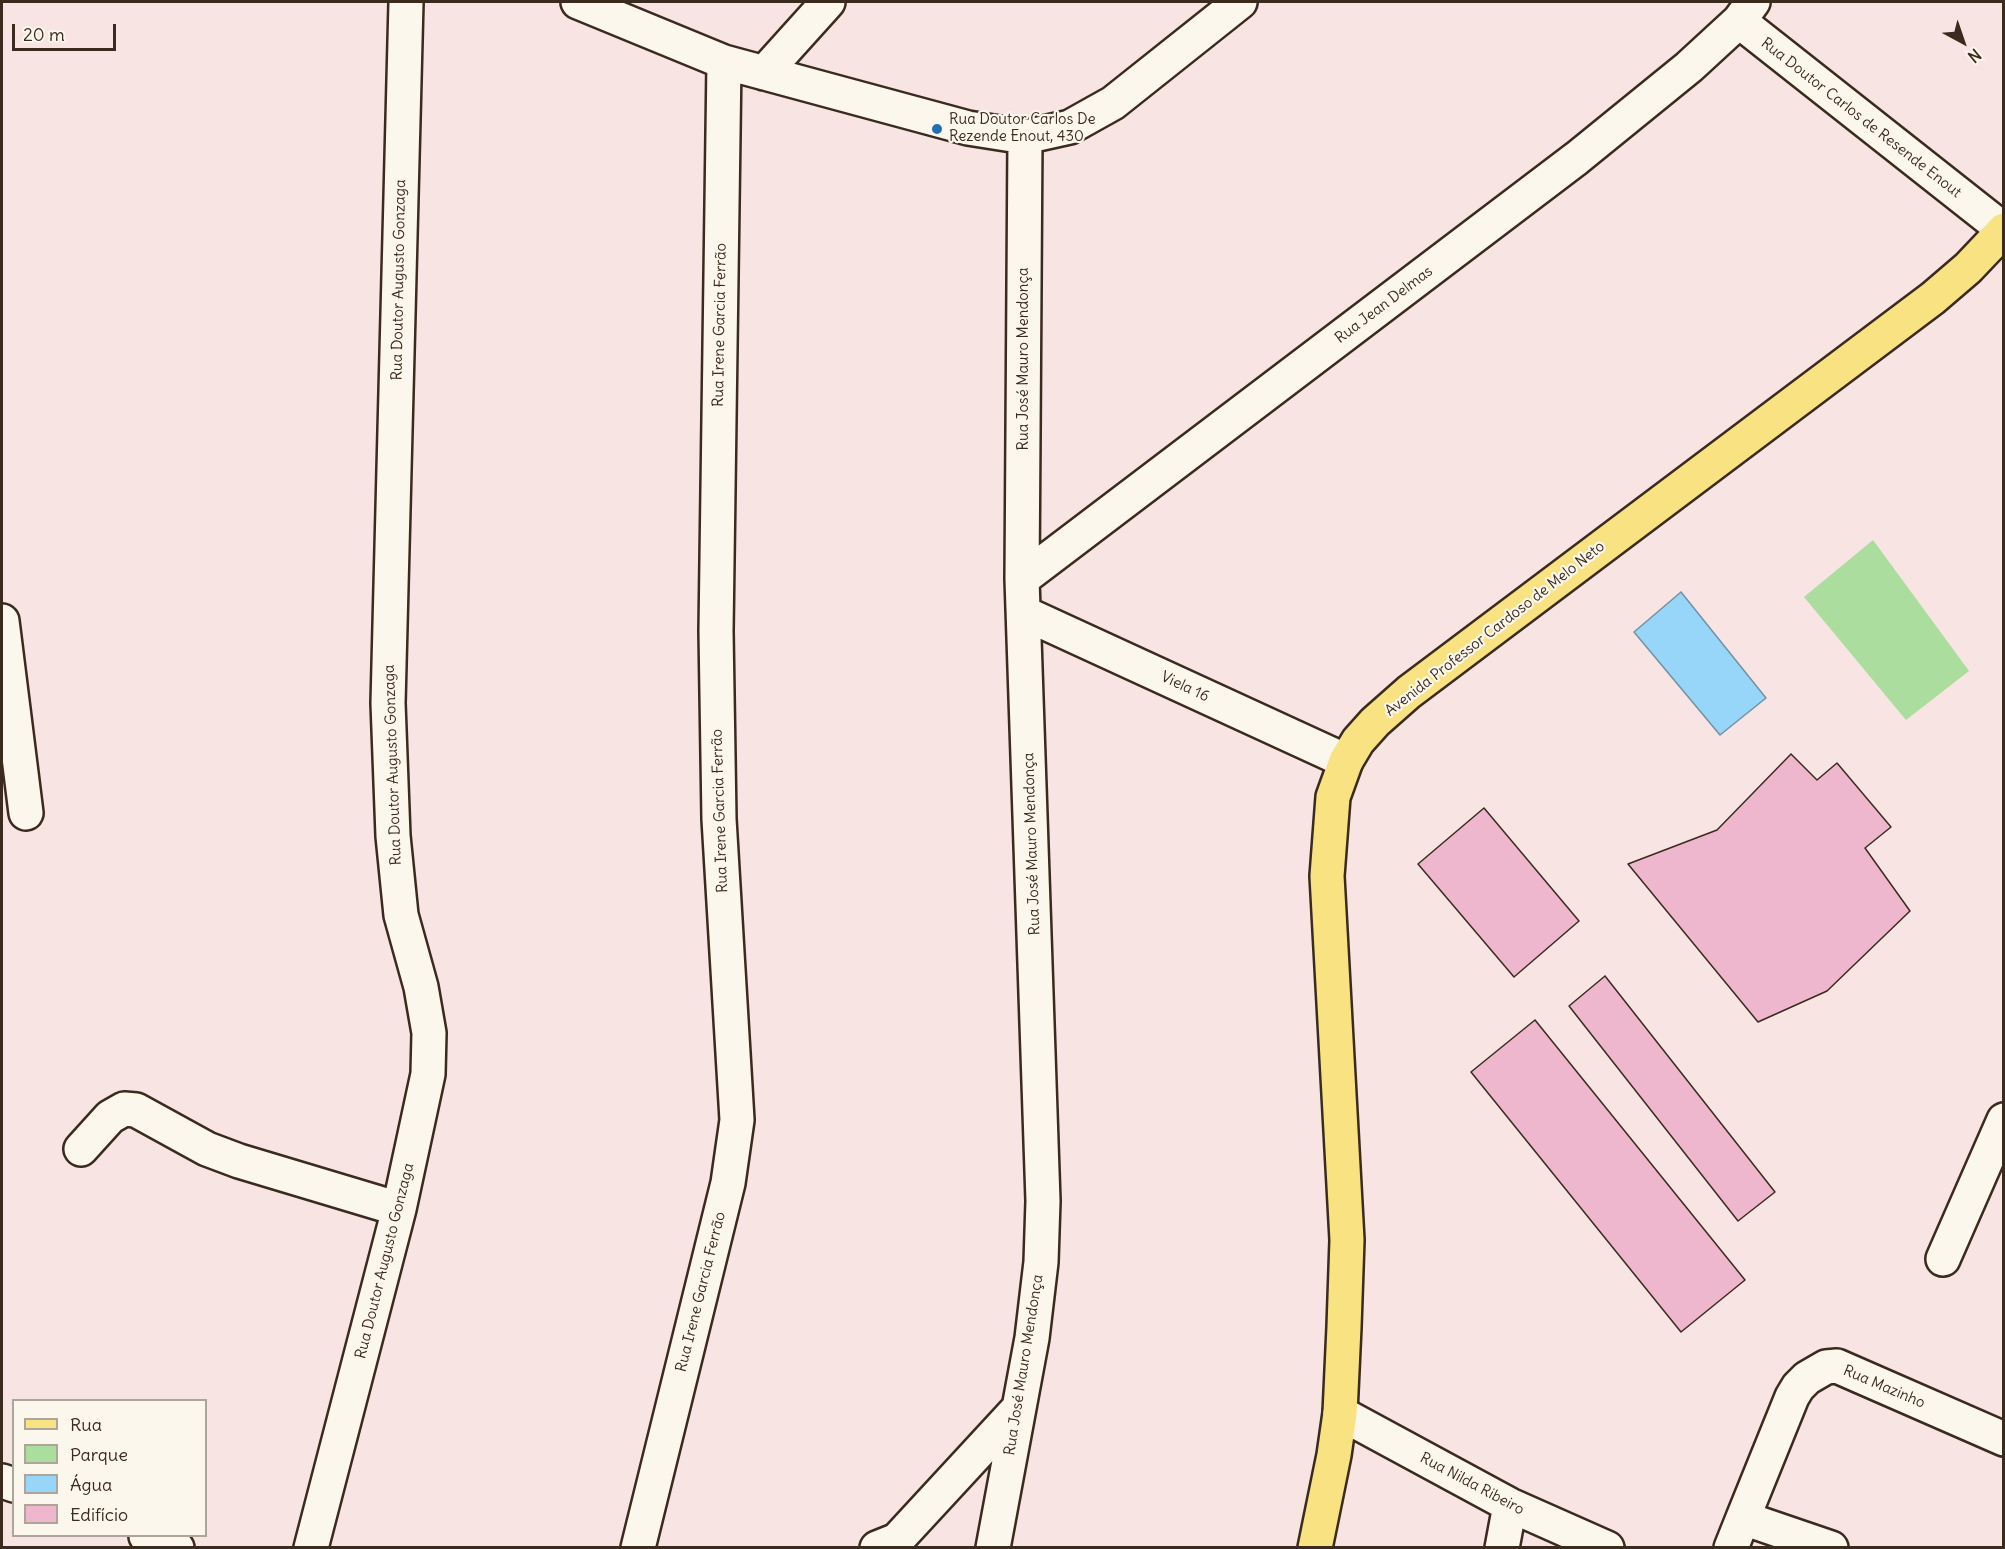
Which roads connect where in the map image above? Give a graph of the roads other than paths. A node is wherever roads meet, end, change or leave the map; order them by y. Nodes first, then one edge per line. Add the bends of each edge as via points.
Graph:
1 (406, 2) edge
2 (578, 2) edge
3 (828, 2) edge
4 (1240, 2) edge
5 (1746, 11) edge
6 (723, 62) junction
7 (764, 73) junction
8 (1025, 137) junction
9 (2004, 230) edge
10 (1022, 579) junction
11 (1024, 613) junction
12 (2, 621) edge
13 (6, 704) edge
14 (1346, 762) junction
15 (26, 813) dead end
16 (2004, 1120) edge
17 (81, 1149) dead end
18 (399, 1209) junction
19 (1943, 1259) dead end
20 (1018, 1409) junction
21 (1340, 1413) junction
22 (2004, 1439) edge
23 (1510, 1506) junction
24 (1737, 1533) edge
25 (149, 1537) edge
26 (1312, 1541) edge
27 (888, 1545) edge
28 (177, 1548) edge
29 (311, 1548) edge
30 (638, 1548) edge
31 (993, 1548) edge
32 (1502, 1548) edge
33 (1607, 1548) edge
34 (1831, 1548) edge

1 - 18 street, Rua Doutor Augusto Gonzaga via 388,704 393,836 401,915 429,1033 428,1074
2 - 6 street
3 - 7 street
4 - 8 street via 1113,103 1070,126
5 - 9 street, Rua Doutor Carlos de Resende Enout
5 - 10 street, Rua Jean Delmas via 1689,67 1577,158
6 - 7 street
6 - 30 street, Rua Irene Garcia Ferrão via 716,631 719,819 737,1120 728,1183
7 - 8 street via 968,128
8 - 10 street, Rua José Mauro Mendonça
9 - 14 main road, Avenida Professor Cardoso de Melo Neto via 1933,297 1409,692 1375,722
10 - 11 street, Rua José Mauro Mendonça
11 - 14 street, Viela 16
11 - 20 street, Rua José Mauro Mendonça via 1043,1201 1036,1305
12 - 13 street
13 - 15 street
14 - 21 main road, Avenida Professor Cardoso de Melo Neto via 1334,797 1327,876 1347,1240
16 - 19 street
17 - 18 street via 110,1117 124,1109 136,1110 207,1149
18 - 29 street, Rua Doutor Augusto Gonzaga
20 - 27 street
20 - 31 street, Rua José Mauro Mendonça
21 - 23 street, Rua Nilda Ribeiro
21 - 26 main road, Avenida Professor Cardoso de Melo Neto
22 - 24 street, Rua Mazinho via 1837,1366 1826,1367 1807,1378 1792,1397
23 - 32 street
23 - 33 street, Rua Nilda Ribeiro
24 - 34 street
25 - 28 street

